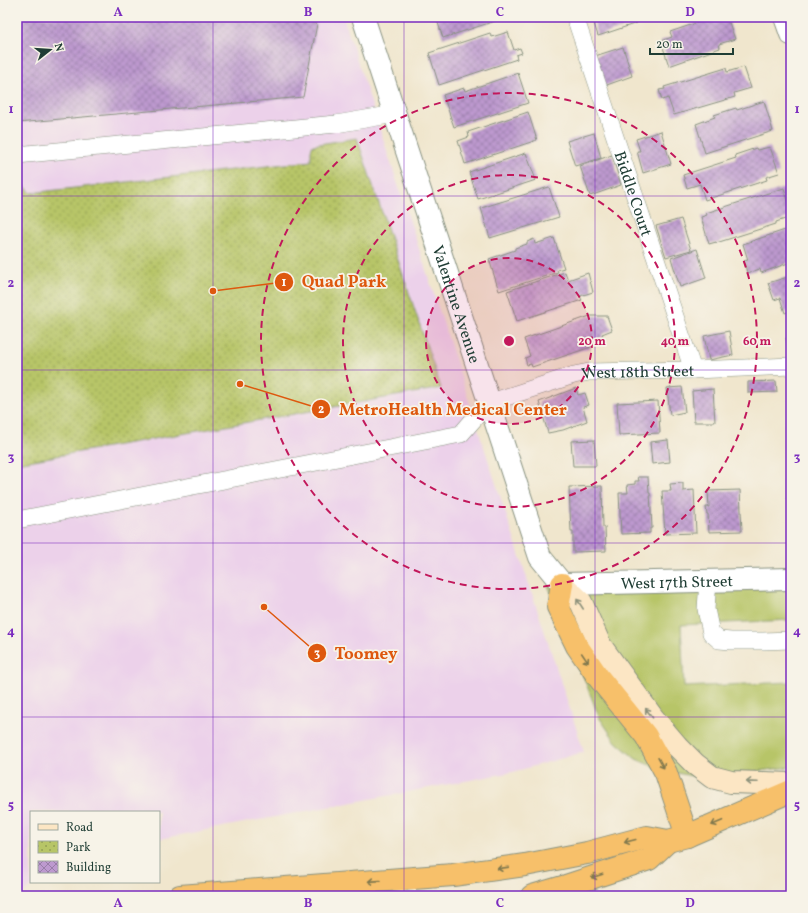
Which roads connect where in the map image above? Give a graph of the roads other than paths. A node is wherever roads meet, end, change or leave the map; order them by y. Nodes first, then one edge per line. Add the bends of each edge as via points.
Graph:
1 (363, 17) edge
2 (575, 17) edge
3 (785, 17) edge
4 (791, 34) edge
5 (394, 114) junction
6 (17, 155) edge
7 (791, 366) edge
8 (693, 370) junction
9 (488, 402) junction
10 (17, 520) edge
11 (791, 579) edge
12 (708, 581) junction
13 (562, 584) junction
14 (791, 640) edge
15 (791, 784) edge
16 (791, 791) edge
17 (678, 838) junction
18 (180, 896) edge
19 (532, 896) edge

1 - 5 street, Valentine Avenue
2 - 8 lane, Biddle Court
3 - 4 street
5 - 6 lane via 336,124
5 - 9 street, Valentine Avenue
7 - 8 lane, West 18th Street
8 - 9 lane, West 18th Street via 589,372
9 - 10 lane via 461,434
9 - 13 street, Valentine Avenue via 540,558
11 - 12 street, West 17th Street
12 - 13 street, West 17th Street
12 - 14 lane via 706,609 711,633 719,640
15 -> 13 street via 731,782 712,777 695,764 652,718 600,645 581,602
13 -> 17 highway via 558,607 577,646 599,678 646,736 666,772
16 -> 17 highway
17 -> 18 highway via 647,837 587,853 453,875
17 -> 19 highway via 649,859

